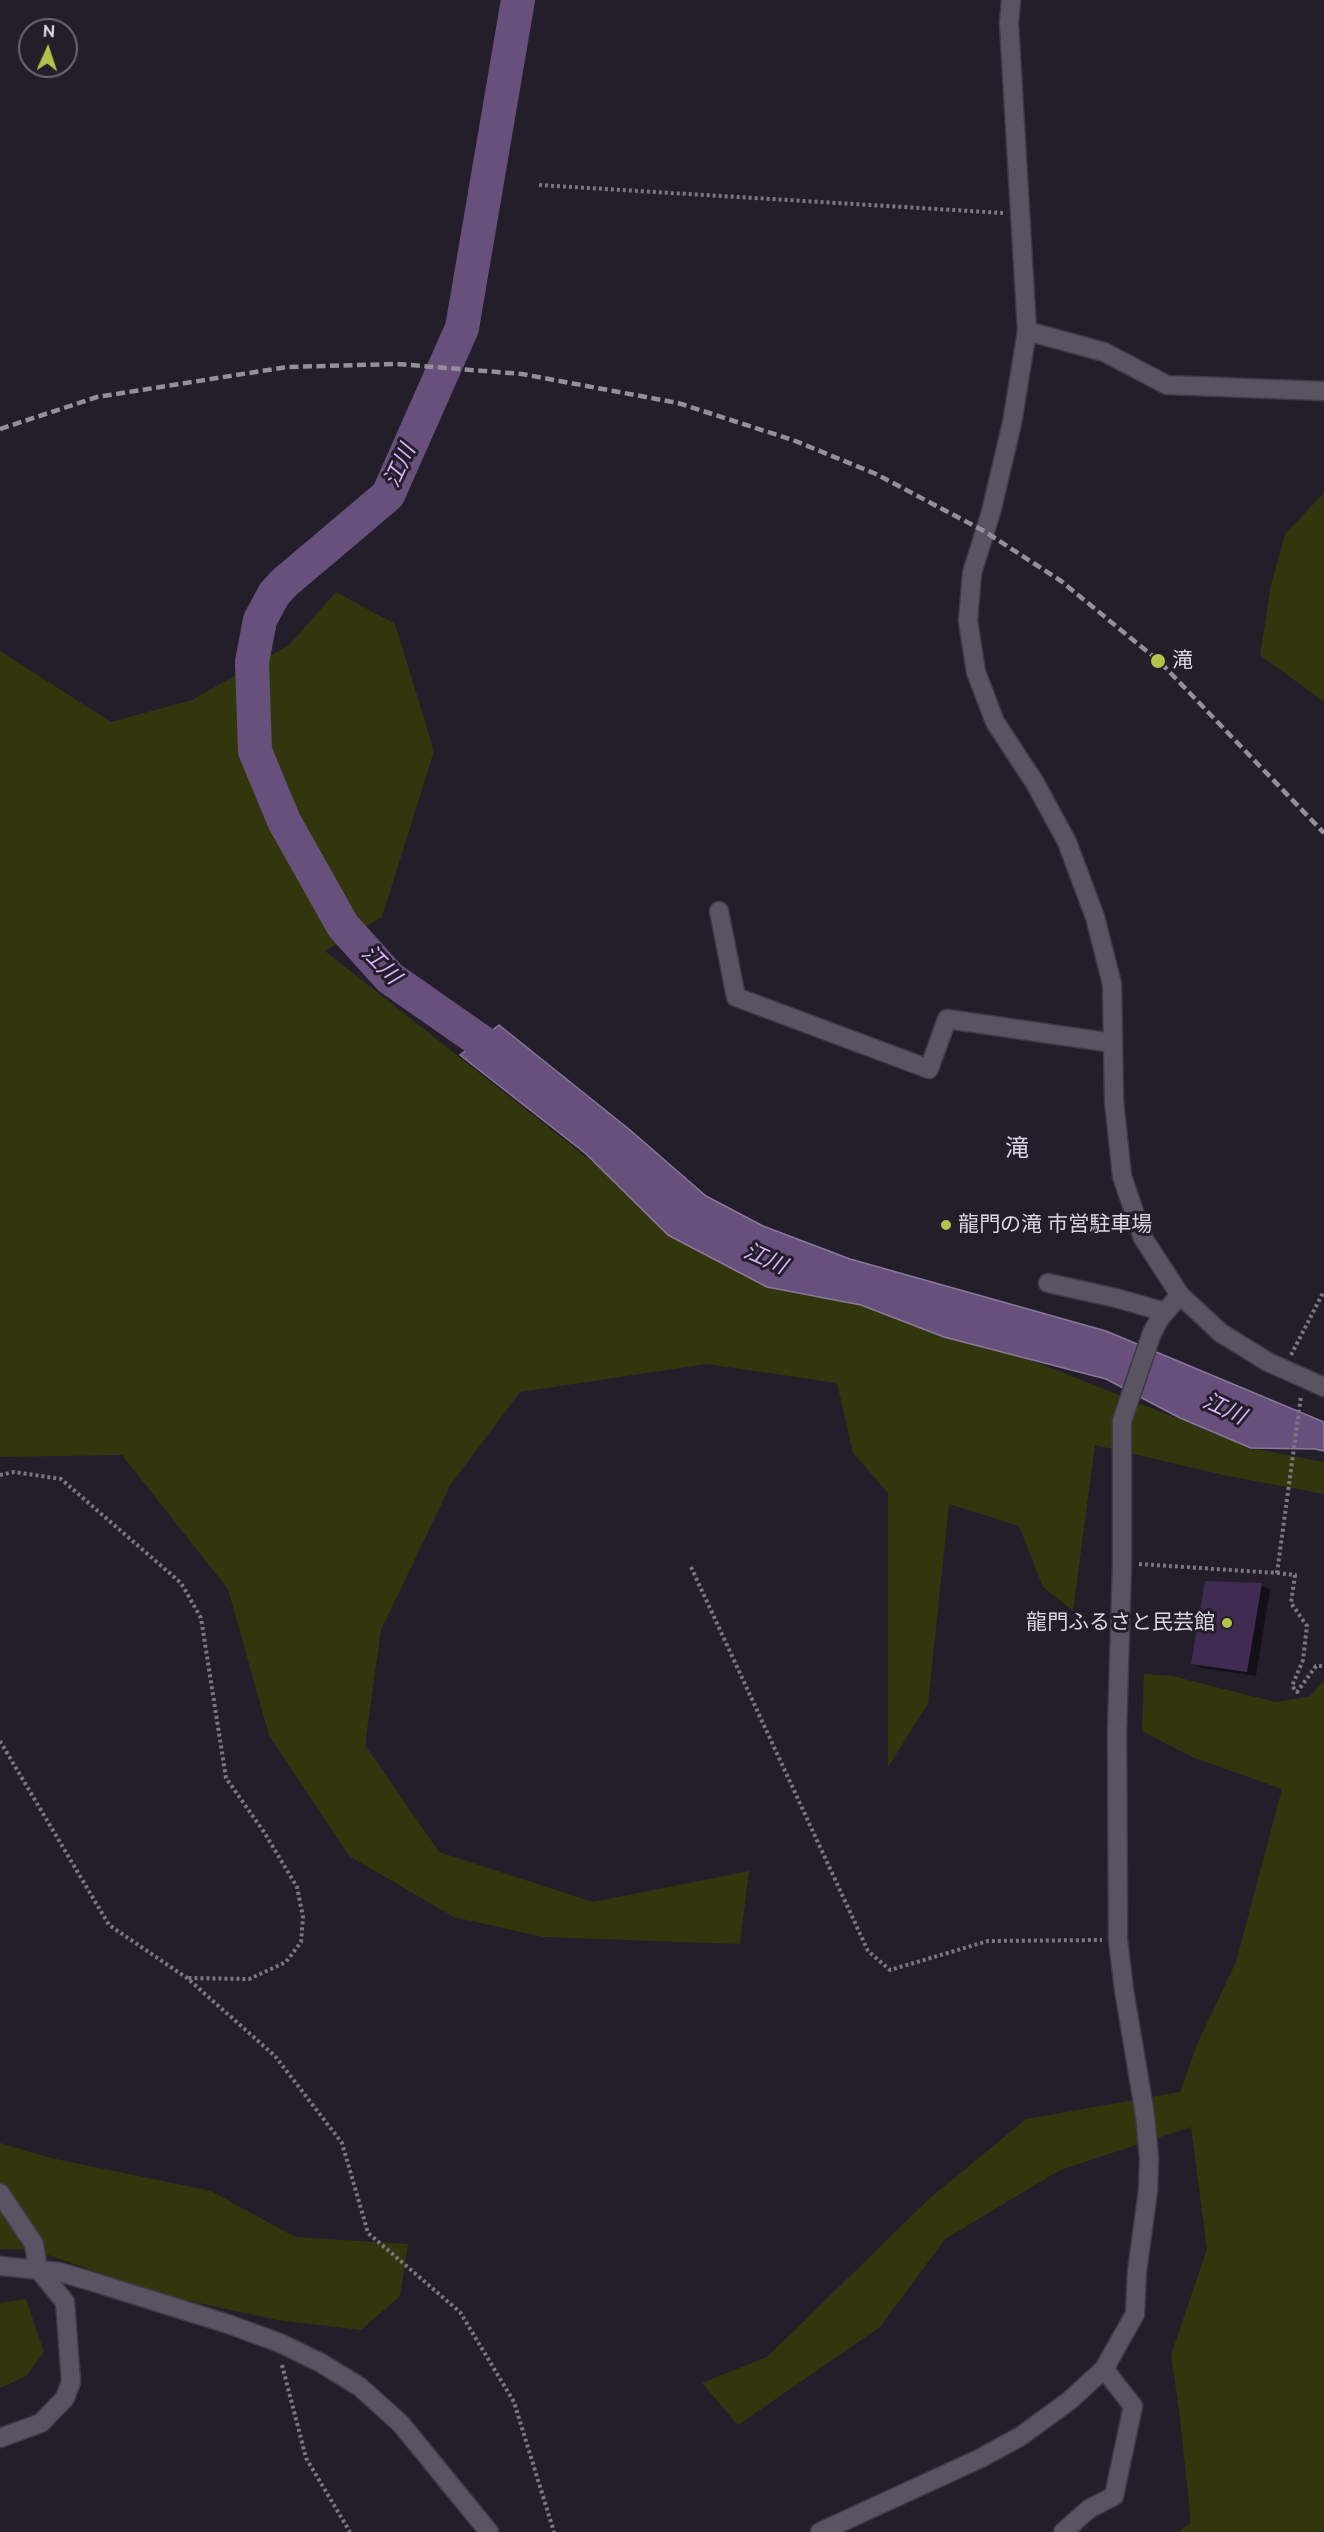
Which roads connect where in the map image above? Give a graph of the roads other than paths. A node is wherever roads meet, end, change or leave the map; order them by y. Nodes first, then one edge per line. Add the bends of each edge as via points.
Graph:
1 (1011, 0) edge
2 (1027, 332) junction
3 (1324, 391) edge
4 (719, 911) dead end
5 (1113, 1042) junction
6 (1048, 1283) dead end
7 (1180, 1295) junction
8 (1166, 1312) junction
9 (1324, 1387) edge
10 (0, 2193) edge
11 (0, 2266) edge
12 (38, 2269) junction
13 (1104, 2369) junction
14 (0, 2438) edge
15 (489, 2532) edge
16 (820, 2532) edge
17 (1063, 2532) edge

1 - 2 street
2 - 3 street via 1104,352 1167,385
2 - 5 street via 1012,423 972,573 968,621 976,672 995,722 1067,842 1095,917 1112,984
4 - 5 street via 736,997 929,1069 947,1019
5 - 7 street via 1122,1176 1143,1238
6 - 8 street
7 - 8 street
7 - 9 street via 1221,1333
8 - 13 street via 1152,1333 1122,1421 1118,1940 1145,2115 1148,2191 1135,2314
10 - 12 street via 34,2244
11 - 12 street
12 - 14 street via 65,2302 71,2382 65,2398 41,2423
12 - 15 street via 87,2280 228,2324 321,2363 360,2387 401,2424
13 - 16 street via 1070,2401 1022,2436
13 - 17 street via 1133,2406 1114,2496 1089,2509

